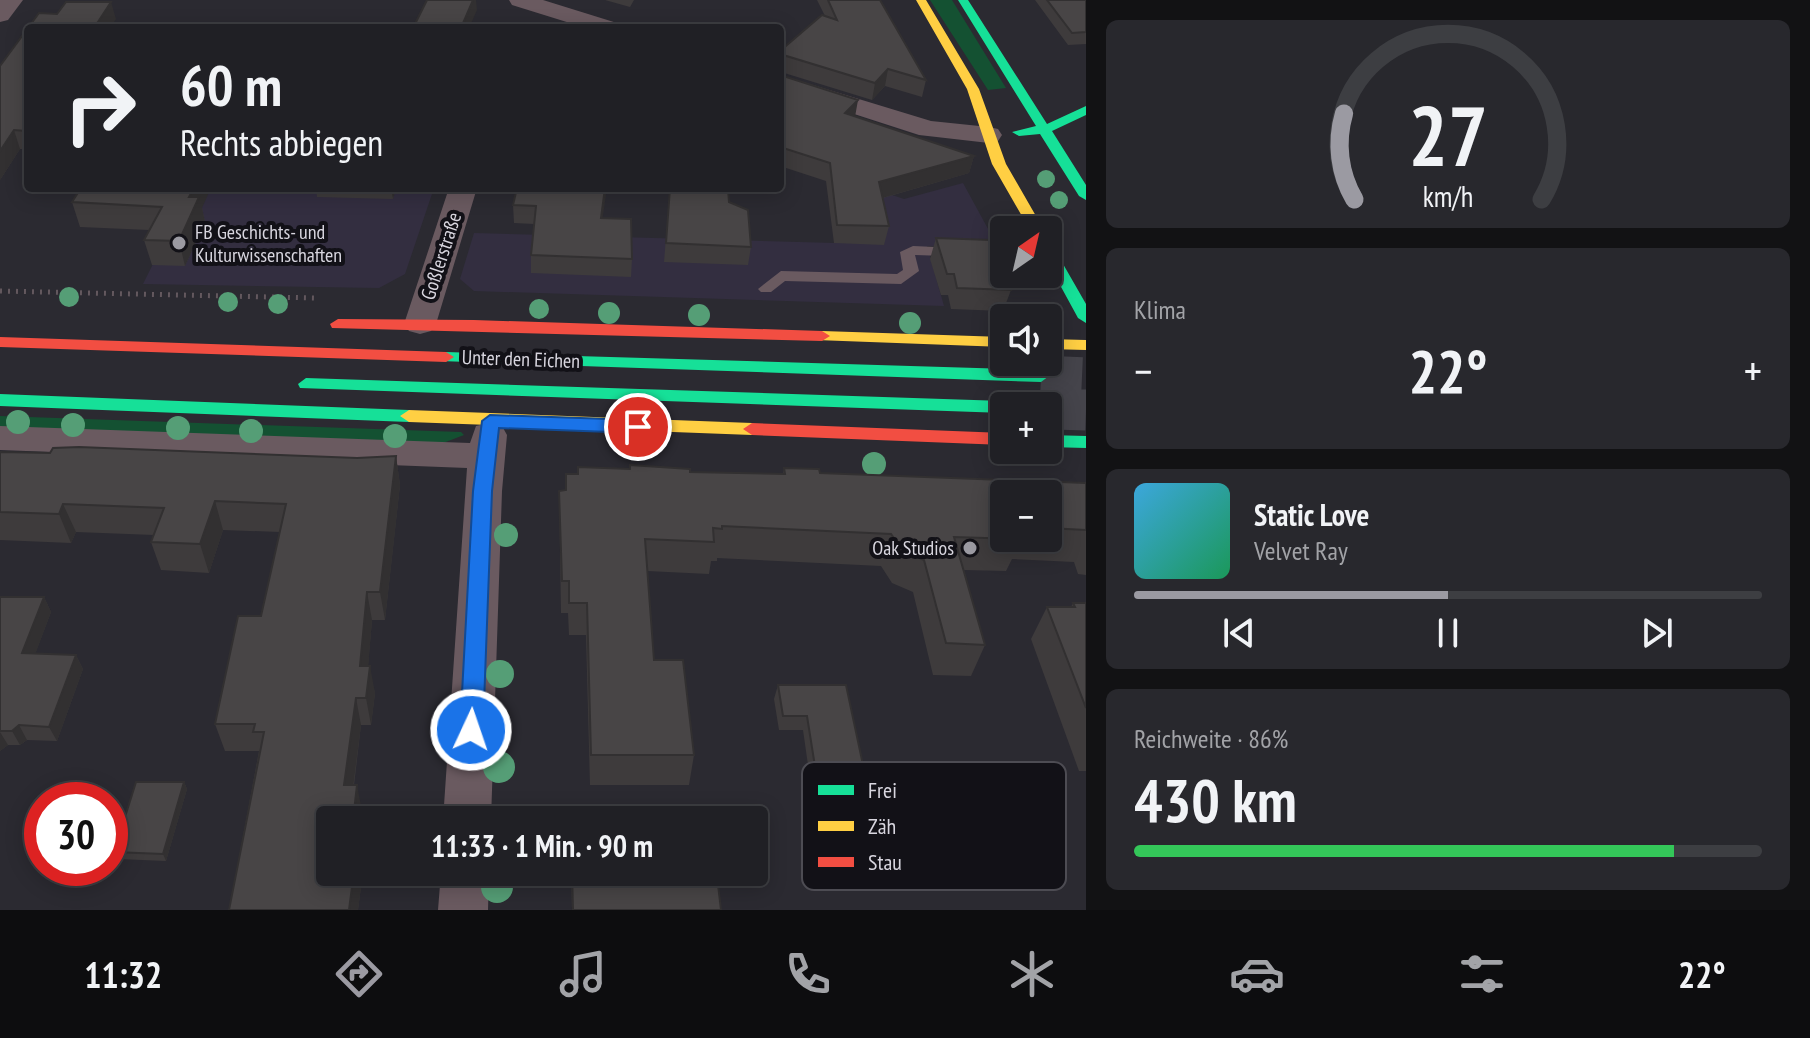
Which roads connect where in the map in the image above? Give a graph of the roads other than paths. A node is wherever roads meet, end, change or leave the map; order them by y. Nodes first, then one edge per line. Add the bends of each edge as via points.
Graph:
1 (12, 0) edge
2 (921, 0) edge
3 (963, 0) edge
4 (523, 5) edge
5 (0, 15) edge
6 (594, 24) edge
7 (784, 83) edge
8 (1086, 110) edge
9 (1046, 129) junction
10 (989, 135) junction
11 (462, 192) edge
12 (1086, 196) edge
13 (1029, 216) edge
14 (990, 253) edge
15 (1062, 276) edge
16 (766, 289) dead end
17 (1086, 318) edge
18 (319, 323) dead end
19 (420, 324) junction
20 (0, 342) edge
21 (990, 342) edge
22 (1062, 344) edge
23 (1086, 345) edge
24 (990, 374) edge
25 (280, 383) dead end
26 (0, 400) edge
27 (990, 407) edge
28 (0, 438) edge
29 (488, 439) junction
30 (990, 439) edge
31 (1062, 441) edge
32 (1086, 442) edge
33 (468, 806) edge
34 (464, 886) edge
35 (463, 910) edge

1 - 5 street
2 - 10 main road via 973,89
3 - 9 main road
4 - 6 street
7 - 10 street via 928,129
8 - 9 main road
9 - 10 main road
9 - 12 main road
10 - 13 main road
11 - 19 street, Goßlerstraße
14 - 16 lane via 913,250 907,252 911,271 901,279 781,276
15 - 17 main road
18 - 19 main road
19 - 21 main road
20 - 24 main road, Unter den Eichen
22 - 23 main road
25 - 27 main road, Unter den Eichen
26 - 29 main road
28 - 29 street
29 - 30 main road
29 - 33 street
31 - 32 main road
34 - 35 street

